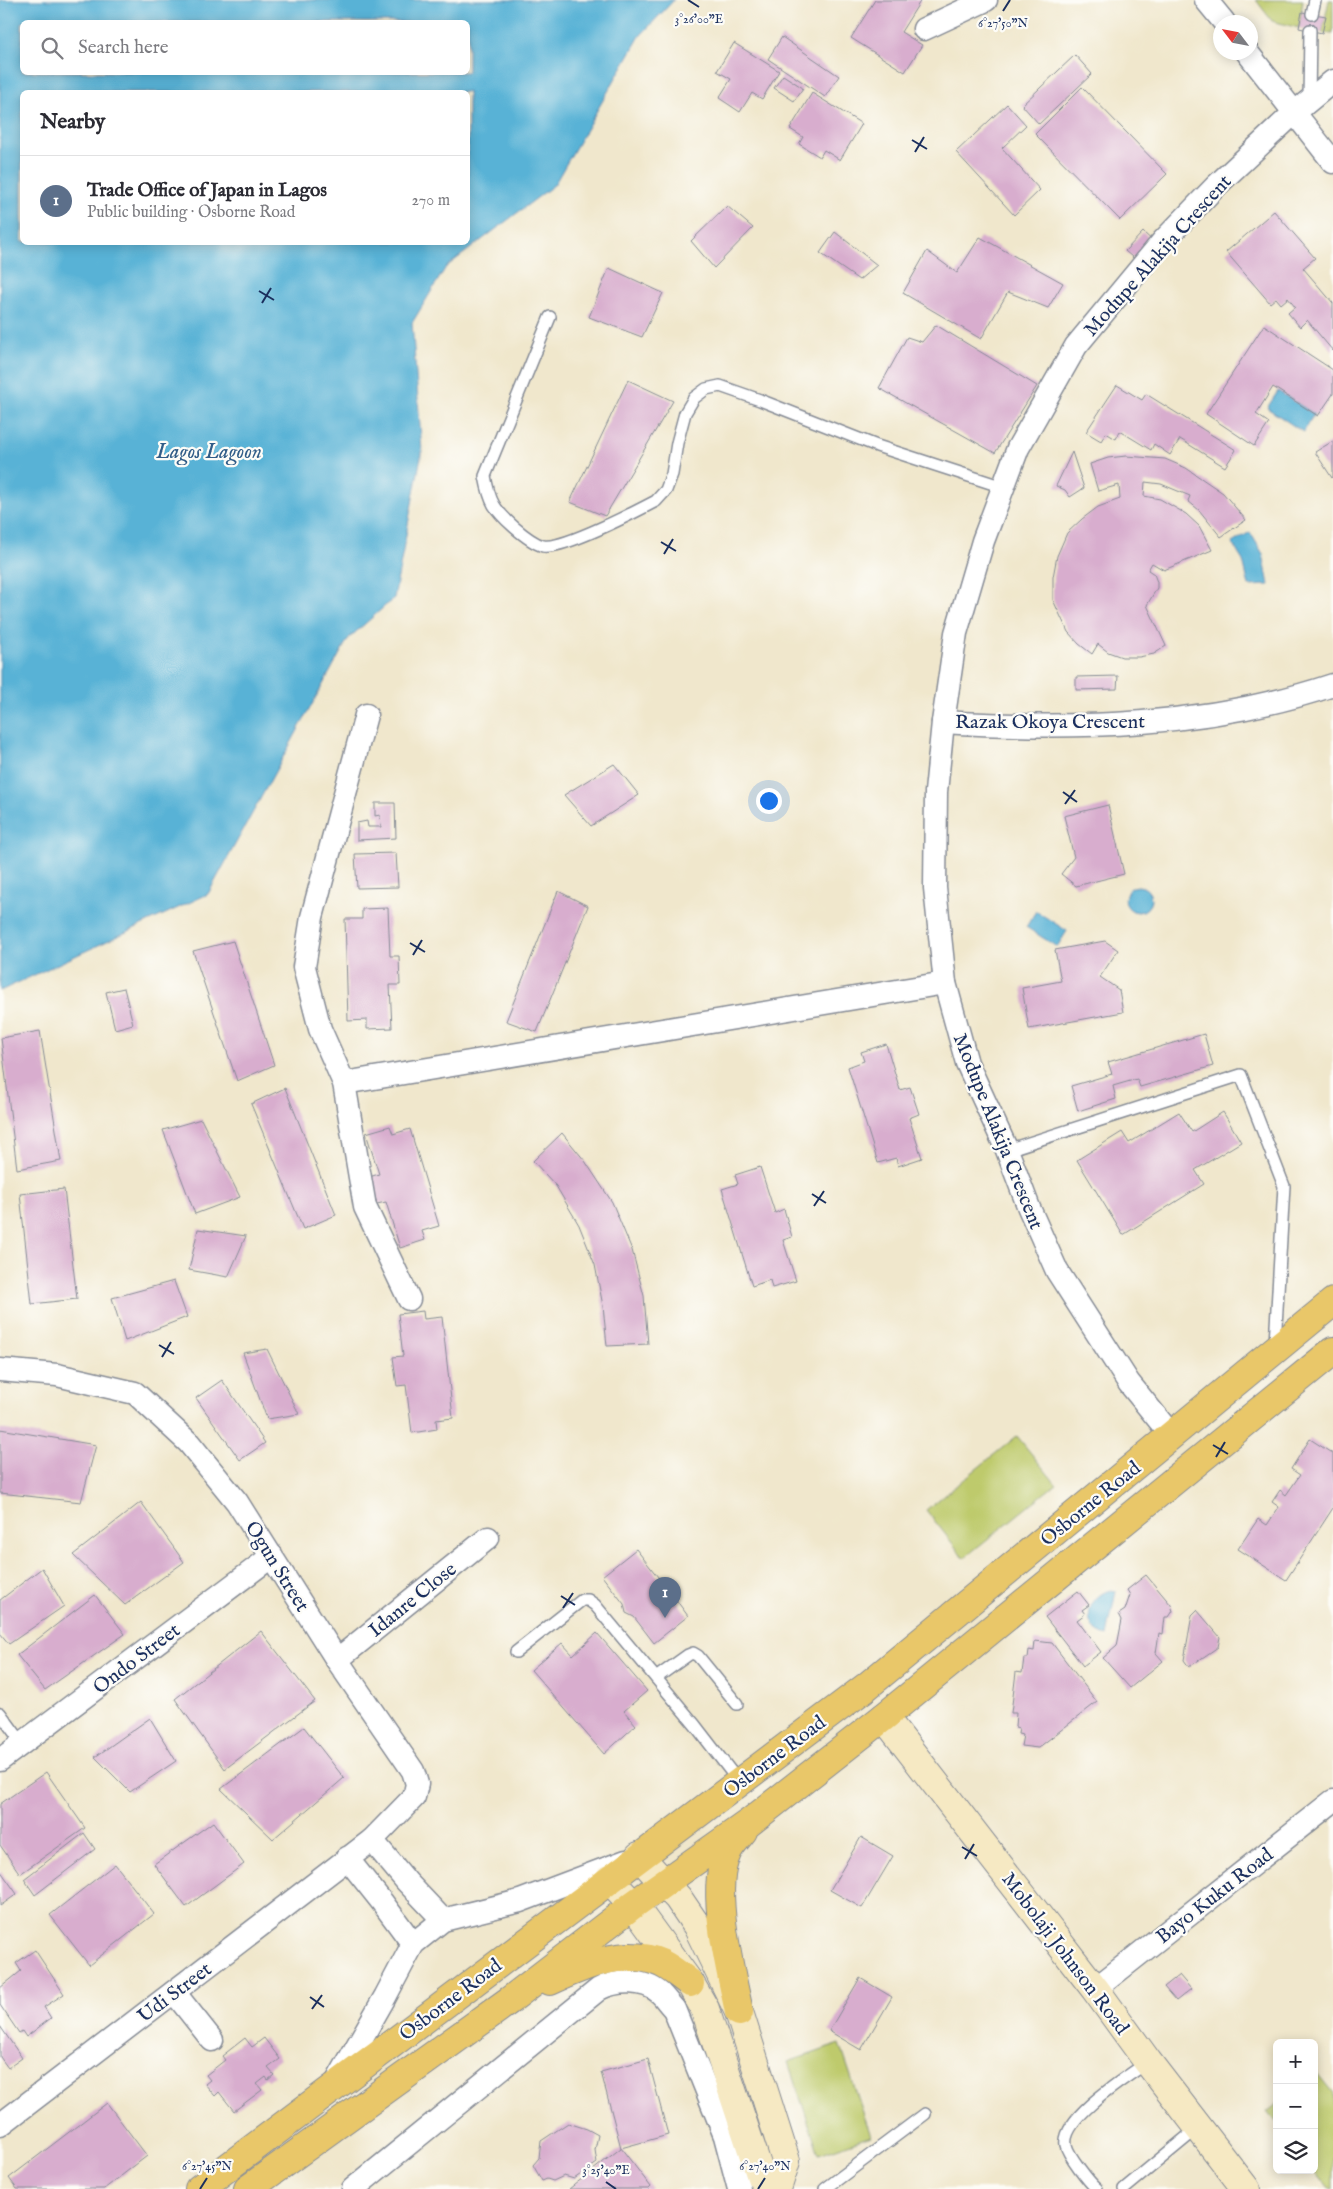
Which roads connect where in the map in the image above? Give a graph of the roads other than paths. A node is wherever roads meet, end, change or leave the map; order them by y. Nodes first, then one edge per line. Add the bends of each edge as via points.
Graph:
1 (986, 0) edge
2 (1206, 0) edge
3 (1315, 0) edge
4 (1312, 14) dead end
5 (1218, 15) edge
6 (924, 29) dead end
7 (1310, 30) dead end
8 (1255, 60) edge
9 (1333, 82) edge
10 (1302, 108) junction
11 (1333, 162) edge
12 (550, 317) dead end
13 (1003, 487) junction
14 (1333, 685) edge
15 (366, 715) dead end
16 (943, 722) junction
17 (945, 983) junction
18 (344, 1083) junction
19 (1007, 1150) junction
20 (409, 1299) dead end
21 (1333, 1302) edge
22 (1275, 1349) junction
23 (1333, 1351) edge
24 (0, 1370) edge
25 (1172, 1436) junction
26 (488, 1538) dead end
27 (272, 1556) junction
28 (516, 1652) dead end
29 (337, 1660) junction
30 (656, 1678) junction
31 (738, 1704) dead end
32 (0, 1713) edge
33 (884, 1717) junction
34 (22, 1743) junction
35 (0, 1760) edge
36 (739, 1782) junction
37 (1333, 1801) edge
38 (750, 1822) junction
39 (372, 1840) junction
40 (639, 1856) junction
41 (347, 1858) junction
42 (609, 1879) junction
43 (665, 1883) junction
44 (633, 1905) junction
45 (443, 1920) junction
46 (413, 1944) junction
47 (690, 1983) junction
48 (1095, 1989) junction
49 (174, 1992) junction
50 (510, 2000) junction
51 (739, 2012) junction
52 (212, 2040) dead end
53 (1148, 2062) junction
54 (335, 2085) junction
55 (925, 2114) dead end
56 (0, 2125) edge
57 (1199, 2127) junction
58 (199, 2189) edge
59 (248, 2189) edge
60 (353, 2189) edge
61 (739, 2189) edge
62 (769, 2189) edge
63 (777, 2189) edge
64 (826, 2189) edge
65 (1097, 2189) edge
66 (1124, 2189) edge
67 (1246, 2189) edge

1 - 6 street
2 - 5 street
3 - 4 lane
7 - 10 lane
8 - 10 street
9 - 10 street, Modupe Alakija Crescent
10 - 11 street
10 - 13 street, Modupe Alakija Crescent via 1163,241 1079,340 1018,448
12 - 13 lane via 485,476 490,500 502,517 524,536 544,546 569,541 656,501 666,490 672,474 685,413 694,398 706,389 720,386 877,446
13 - 16 street, Modupe Alakija Crescent via 956,633
14 - 16 street, Razak Okoya Crescent via 1251,707 1144,722 1046,725
15 - 18 street via 312,916 304,967 320,1029
16 - 17 street, Modupe Alakija Crescent via 936,792 935,888
17 - 18 street
17 - 19 street, Modupe Alakija Crescent via 967,1062
18 - 20 street via 366,1207
19 - 22 lane via 1240,1075 1284,1186
19 - 25 street, Modupe Alakija Crescent via 1057,1271 1129,1383
21 - 22 main road, Osborne Road
22 - 25 main road, Osborne Road
23 - 33 main road, Osborne Road
24 - 27 street, Ogun Street via 58,1374 135,1393 189,1443 237,1502
25 - 36 main road, Osborne Road via 866,1687
26 - 29 street, Idanre Close
27 - 29 street, Ogun Street
27 - 34 street, Ondo Street
28 - 30 lane via 582,1600 588,1600
29 - 39 street, Ogun Street via 412,1771 417,1784 414,1796
30 - 31 lane via 693,1653
30 - 36 lane
32 - 34 lane
33 - 38 main road, Osborne Road
33 - 48 main road, Mobolaji Johnson Road
34 - 35 street, Ondo Street
36 - 40 main road, Osborne Road
37 - 48 street, Bayo Kuku Road
38 - 43 main road, Osborne Road
38 - 51 main road via 726,1853 720,1906
39 - 41 street, Ogun Street
39 - 45 street
40 - 42 main road, Osborne Road
40 - 43 main road
40 - 45 street via 520,1901
41 - 46 street
41 - 49 street, Udi Street
42 - 44 main road
42 - 54 main road, Osborne Road
43 - 44 main road, Osborne Road
43 - 51 main road via 697,1926
44 - 47 main road
44 - 50 main road, Osborne Road
45 - 46 street
46 - 54 street
47 - 50 main road via 662,1964 629,1958 594,1963
47 - 62 main road via 705,2009 761,2177
48 - 53 main road, Mobolaji Johnson Road
49 - 52 street
49 - 56 street, Udi Street
50 - 59 main road, Osborne Road
51 - 63 main road via 786,2161
53 - 57 main road, Mobolaji Johnson Road
53 - 65 lane via 1108,2091 1069,2129 1068,2150
54 - 58 main road, Osborne Road
55 - 64 lane
57 - 66 lane
57 - 67 main road, Mobolaji Johnson Road
60 - 61 street via 599,1989 610,1983 624,1982 659,1992 674,2009 725,2136

